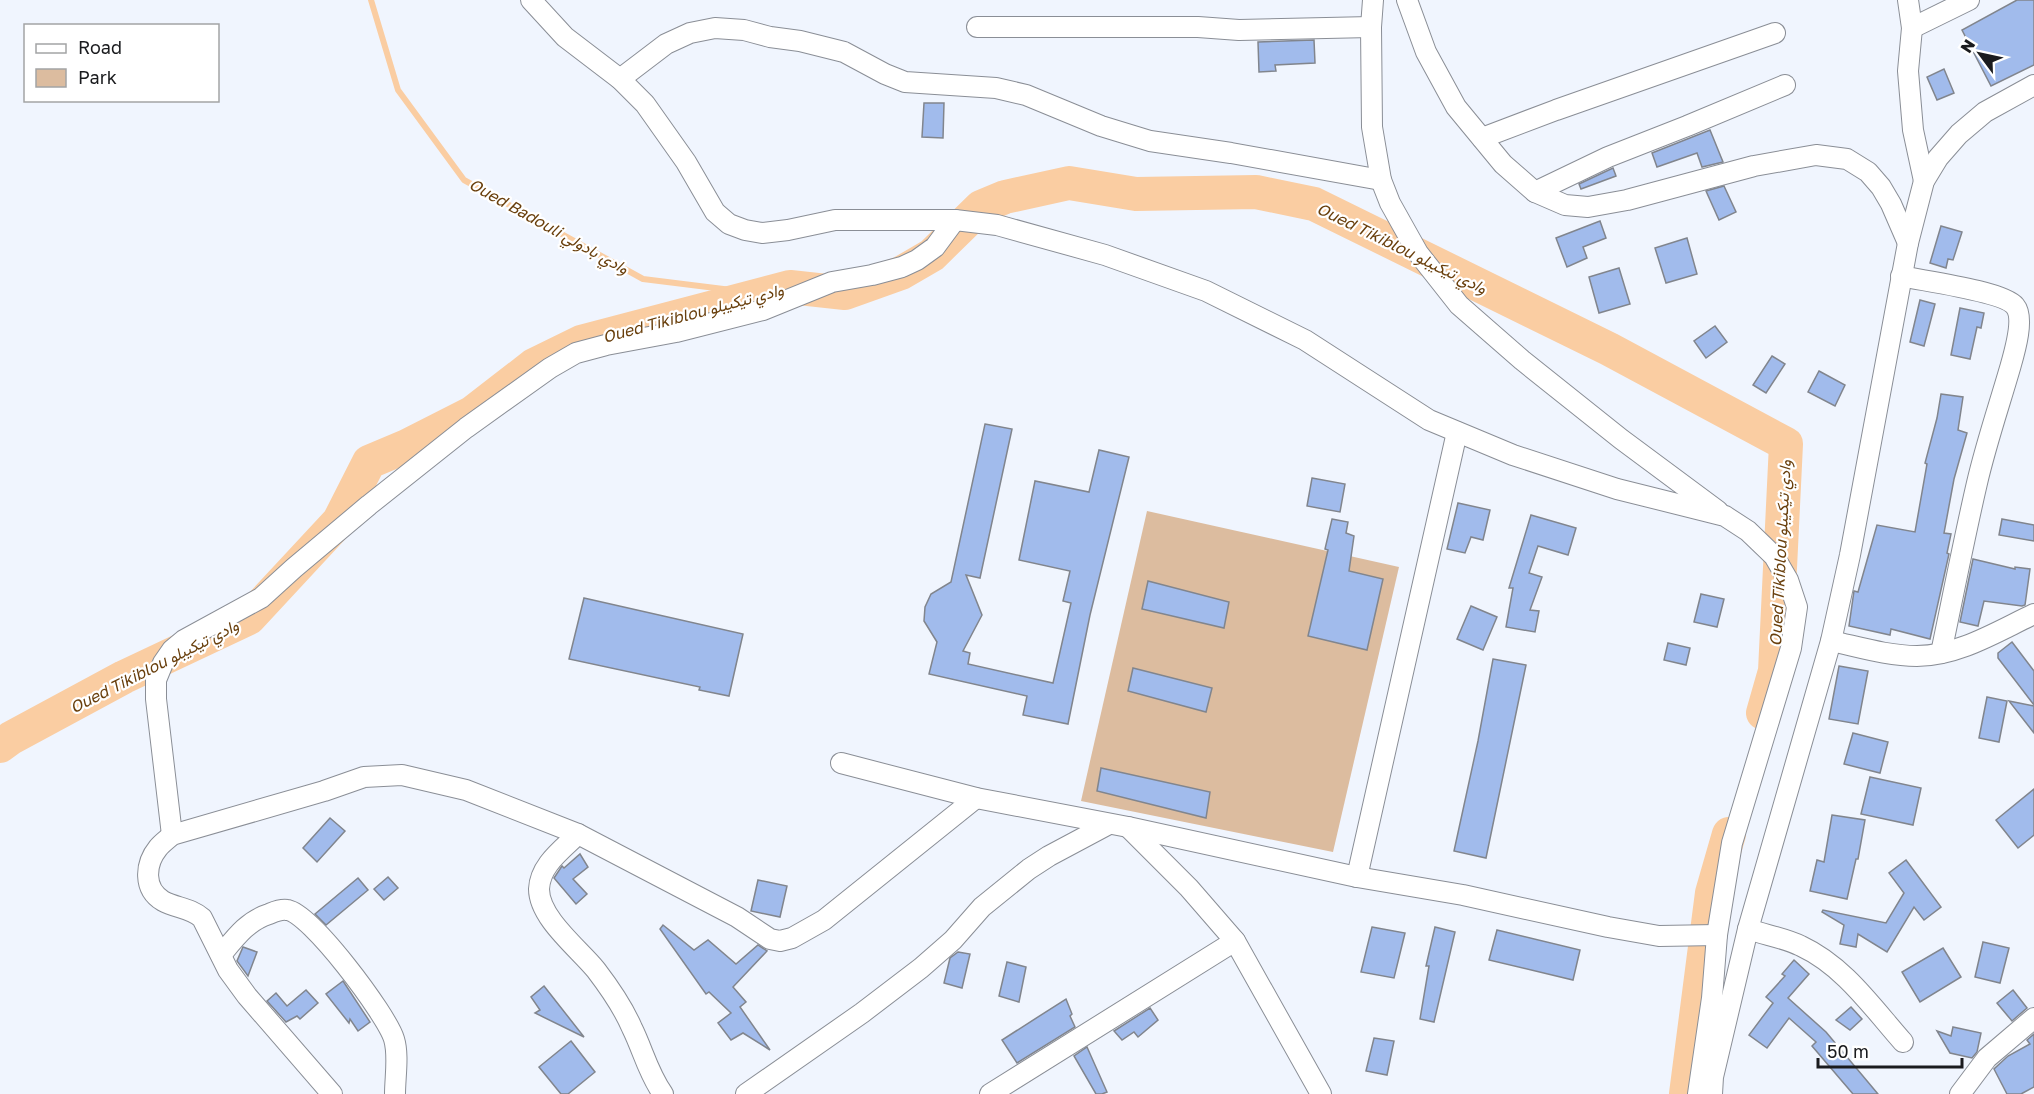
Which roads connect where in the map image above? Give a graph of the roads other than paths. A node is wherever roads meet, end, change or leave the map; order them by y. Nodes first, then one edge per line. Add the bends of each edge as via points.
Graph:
1 (531, 0) edge
2 (1373, 0) edge
3 (1407, 0) edge
4 (1908, 0) edge
5 (1969, 0) edge
6 (977, 27) dead end
7 (1371, 27) junction
8 (1912, 27) junction
9 (1775, 33) dead end
10 (620, 79) junction
11 (1785, 85) dead end
12 (2034, 86) edge
13 (1482, 138) junction
14 (1381, 180) junction
15 (1924, 181) junction
16 (1534, 192) junction
17 (955, 220) junction
18 (1908, 243) junction
19 (1901, 276) junction
20 (2026, 309) edge
21 (1457, 432) junction
22 (1725, 516) junction
23 (2034, 614) edge
24 (1831, 641) junction
25 (1941, 653) junction
26 (842, 763) dead end
27 (976, 798) junction
28 (1118, 825) junction
29 (578, 834) junction
30 (172, 835) junction
31 (1357, 877) junction
32 (1748, 929) junction
33 (1717, 935) junction
34 (1235, 941) junction
35 (221, 955) junction
36 (2034, 1018) edge
37 (1903, 1042) dead end
38 (332, 1094) edge
39 (395, 1094) edge
40 (663, 1094) edge
41 (746, 1094) edge
42 (990, 1094) edge
43 (1321, 1094) edge
44 (1698, 1094) edge
45 (1713, 1094) edge
46 (1960, 1094) edge

1 - 10 street via 565,37
2 - 7 street
3 - 13 street via 1426,52 1456,107
4 - 8 street
5 - 8 street
6 - 7 street
7 - 14 street via 1372,127
8 - 15 street via 1908,71 1913,130
9 - 13 street
10 - 14 street via 666,44 690,33 715,28 744,30 834,48 905,82 996,88 1026,95 1150,141
10 - 17 street via 645,104 715,212 729,224 762,233 835,220
11 - 16 street via 1608,157
12 - 15 street via 1985,112 1959,134
13 - 16 street
14 - 22 street via 1418,253 1460,305 1621,439
15 - 18 street
16 - 18 street via 1565,205 1588,207 1816,154 1847,159 1868,172 1891,204
17 - 21 street via 997,225 1105,255 1206,291 1305,340 1429,420
17 - 30 street via 935,247 902,267 832,282 763,310 576,353 466,428 261,598 184,640 172,650 156,680
18 - 19 street
19 - 20 street via 1989,294
19 - 24 street
20 - 25 street via 2019,322 1978,481
21 - 22 street via 1617,489
21 - 31 street
22 - 33 street via 1774,556 1788,579 1797,607 1791,648 1732,843
23 - 25 street via 1968,645
24 - 25 street via 1899,655
24 - 32 street
26 - 27 street
27 - 28 street
27 - 29 street via 824,920 780,941
28 - 31 street
28 - 34 street via 1189,888
28 - 41 street via 1029,869 982,907 921,968
29 - 30 street via 466,790 402,775 364,777
29 - 40 street via 546,867 540,879 542,903 623,1009 652,1078
30 - 35 street via 158,847 147,868 148,882 156,896 202,918
31 - 33 street via 1659,936
32 - 37 street via 1800,945 1823,958 1842,973
32 - 45 street via 1713,1077
33 - 44 street
34 - 42 street
34 - 43 street
35 - 38 street via 247,996
35 - 39 street via 256,918 284,910 294,912 341,960 385,1021 394,1040
36 - 46 street via 1987,1058

